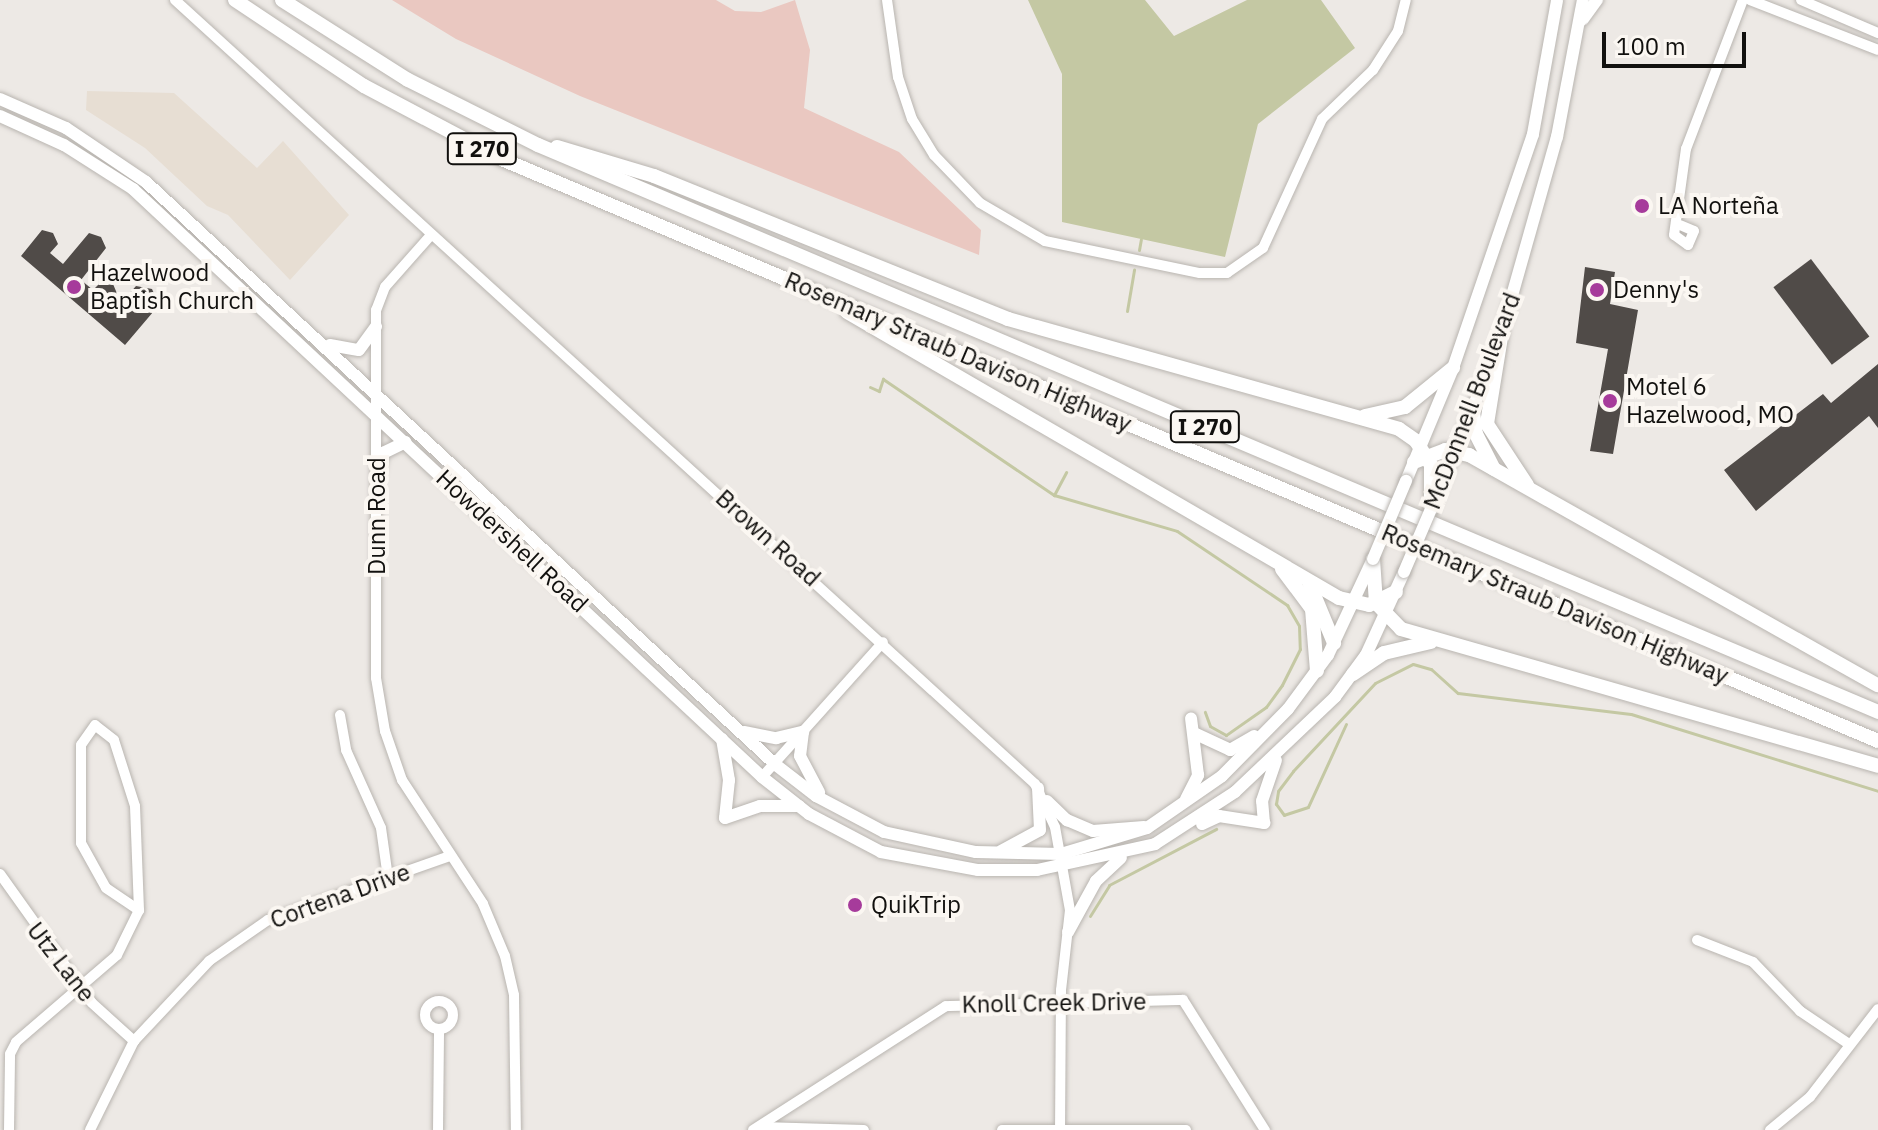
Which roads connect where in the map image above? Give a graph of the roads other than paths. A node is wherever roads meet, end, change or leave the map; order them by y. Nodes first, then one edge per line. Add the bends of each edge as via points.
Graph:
1 (175, 0) edge
2 (235, 0) edge
3 (282, 0) edge
4 (887, 0) edge
5 (1406, 0) edge
6 (1557, 0) edge
7 (1583, 0) edge
8 (1597, 0) edge
9 (1743, 0) edge
10 (1750, 0) edge
11 (1801, 0) edge
12 (1578, 29) junction
13 (1878, 33) edge
14 (1878, 50) edge
15 (0, 99) edge
16 (0, 116) edge
17 (533, 143) junction
18 (1680, 225) dead end
19 (431, 235) junction
20 (816, 293) junction
21 (376, 327) junction
22 (1502, 331) junction
23 (317, 337) junction
24 (1453, 368) junction
25 (376, 392) junction
26 (1473, 411) junction
27 (376, 414) junction
28 (1363, 417) junction
29 (406, 442) junction
30 (1456, 451) junction
31 (1420, 454) junction
32 (1495, 469) junction
33 (377, 477) junction
34 (1532, 491) junction
35 (1435, 492) junction
36 (1431, 509) joint
37 (1373, 559) junction
38 (1277, 562) junction
39 (1305, 579) junction
40 (1396, 592) junction
41 (1376, 603) junction
42 (1353, 604) junction
43 (1386, 617) junction
44 (1435, 641) junction
45 (883, 642) junction
46 (1334, 643) junction
47 (1317, 671) junction
48 (1353, 674) junction
49 (1878, 685) edge
50 (1295, 700) junction
51 (1878, 712) edge
52 (340, 715) dead end
53 (1191, 718) dead end
54 (737, 729) junction
55 (803, 732) junction
56 (1196, 734) dead end
57 (721, 737) junction
58 (1878, 741) edge
59 (1282, 751) junction
60 (776, 765) junction
61 (1878, 766) edge
62 (762, 777) junction
63 (1038, 788) junction
64 (1047, 801) junction
65 (799, 806) junction
66 (834, 806) junction
67 (1176, 811) junction
68 (1186, 827) junction
69 (1147, 828) junction
70 (1132, 852) junction
71 (992, 853) junction
72 (1061, 854) junction
73 (450, 856) junction
74 (1063, 868) junction
75 (0, 874) edge
76 (388, 878) junction
77 (139, 910) junction
78 (1068, 932) junction
79 (1697, 940) dead end
80 (80, 989) junction
81 (1060, 1006) junction
82 (1878, 1009) edge
83 (439, 1030) dead end
84 (134, 1041) junction
85 (1849, 1044) junction
86 (756, 1128) edge
87 (1060, 1128) edge
88 (9, 1130) edge
89 (90, 1130) edge
90 (438, 1130) edge
91 (516, 1130) edge
92 (864, 1130) edge
93 (1002, 1130) edge
94 (1186, 1130) edge
95 (1265, 1130) edge
96 (1770, 1130) edge

1 - 19 street
2 - 20 highway, Rosemary Straub Davison Highway / I 270 via 353,79 457,137
3 - 17 highway, Rosemary Straub Davison Highway / I 270 via 408,80
4 - 5 street via 898,77 912,119 934,155 980,203 1045,241 1200,273 1227,273 1263,248 1322,119 1373,70 1398,31
6 - 24 main road, McDonnell Boulevard via 1533,134
7 - 12 main road, McDonnell Boulevard
8 - 12 main road
9 - 18 street via 1696,112 1677,195
10 - 14 street
11 - 13 street
12 - 22 main road, McDonnell Boulevard via 1557,137
15 - 23 main road, Howdershell Road via 111,154
16 - 27 main road, Howdershell Road via 64,145 133,189
17 - 28 highway via 604,157 1019,323
17 - 51 highway, Rosemary Straub Davison Highway / I 270
19 - 21 street, Dunn Road via 385,287
19 - 45 street, Brown Road
20 - 38 highway
20 - 58 highway, Rosemary Straub Davison Highway / I 270
21 - 23 main road via 372,339 353,352
21 - 25 street, Dunn Road
22 - 26 main road, McDonnell Boulevard
22 - 34 highway via 1487,424
23 - 25 main road, Howdershell Road
24 - 28 highway via 1405,407
24 - 31 main road, McDonnell Boulevard
25 - 27 street, Dunn Road
25 - 54 main road, Howdershell Road
26 - 30 main road, McDonnell Boulevard
26 - 32 highway via 1476,434
27 - 29 main road, Howdershell Road
27 - 33 street, Dunn Road
28 - 31 highway via 1399,429
29 - 33 main road via 383,453
29 - 57 main road, Howdershell Road
30 - 31 highway
30 - 32 highway
30 - 35 main road, McDonnell Boulevard
31 - 35 highway
31 - 37 main road, McDonnell Boulevard, bridge
32 - 34 highway
33 - 73 street, Dunn Road via 376,678 385,731 402,780
34 - 49 highway
35 - 36 highway
36 - 40 main road, McDonnell Boulevard, bridge
37 - 41 highway
37 - 42 main road, McDonnell Boulevard
38 - 39 highway
38 - 47 highway via 1312,609
39 - 42 highway
39 - 46 highway via 1324,608
40 - 41 highway
40 - 43 main road, McDonnell Boulevard
41 - 42 highway
41 - 43 highway
42 - 46 main road, McDonnell Boulevard
43 - 44 highway
43 - 48 main road, McDonnell Boulevard
44 - 48 highway via 1398,647
44 - 61 highway
45 - 55 street
45 - 63 street, Brown Road
46 - 47 main road, McDonnell Boulevard
47 - 50 main road, McDonnell Boulevard
48 - 59 main road, McDonnell Boulevard
50 - 56 main road via 1242,746 1214,746
50 - 67 main road, McDonnell Boulevard via 1246,754
52 - 76 street via 346,750 381,828
53 - 67 main road via 1198,775
54 - 55 main road via 776,738
54 - 60 main road, Howdershell Road
55 - 60 street
55 - 66 main road via 805,771
57 - 62 main road, Howdershell Road
57 - 65 main road via 729,780 725,818 760,806
59 - 68 main road, McDonnell Boulevard
59 - 68 main road via 1264,790 1264,823 1219,816
60 - 62 street
60 - 66 main road, Howdershell Road
62 - 65 main road, Howdershell Road
63 - 64 street, Brown Road
63 - 71 main road via 1044,815 1038,833
64 - 69 main road via 1067,820 1093,831
64 - 72 street, Brown Road
65 - 74 main road, Howdershell Road via 847,837 913,861 978,870
66 - 71 main road, Howdershell Road via 884,832
67 - 69 main road, McDonnell Boulevard
68 - 70 main road, McDonnell Boulevard
69 - 72 main road, McDonnell Boulevard
70 - 74 main road, McDonnell Boulevard
70 - 78 main road via 1096,881
71 - 72 main road, Howdershell Road
72 - 74 street, Brown Road
73 - 76 street, Cortena Drive
73 - 91 street, Dunn Road via 483,904 511,974
74 - 78 street, Brown Road
75 - 80 street, Utz Lane
76 - 84 street, Cortena Drive via 268,920 209,961
77 - 77 street via 135,806 114,740 95,725 81,745 81,843 106,888
77 - 80 street via 117,955
78 - 81 street, Brown Road
79 - 85 street via 1728,947 1753,962 1800,1011
80 - 84 street, Utz Lane
80 - 88 street via 23,1033 10,1054
81 - 86 street, Knoll Creek Drive via 946,1006
81 - 87 street, Brown Road
81 - 95 street, Knoll Creek Drive via 1183,1000
82 - 85 street
83 - 90 street
84 - 89 street, Cortena Drive
85 - 96 street via 1810,1097
86 - 92 street
87 - 93 street
87 - 94 street

